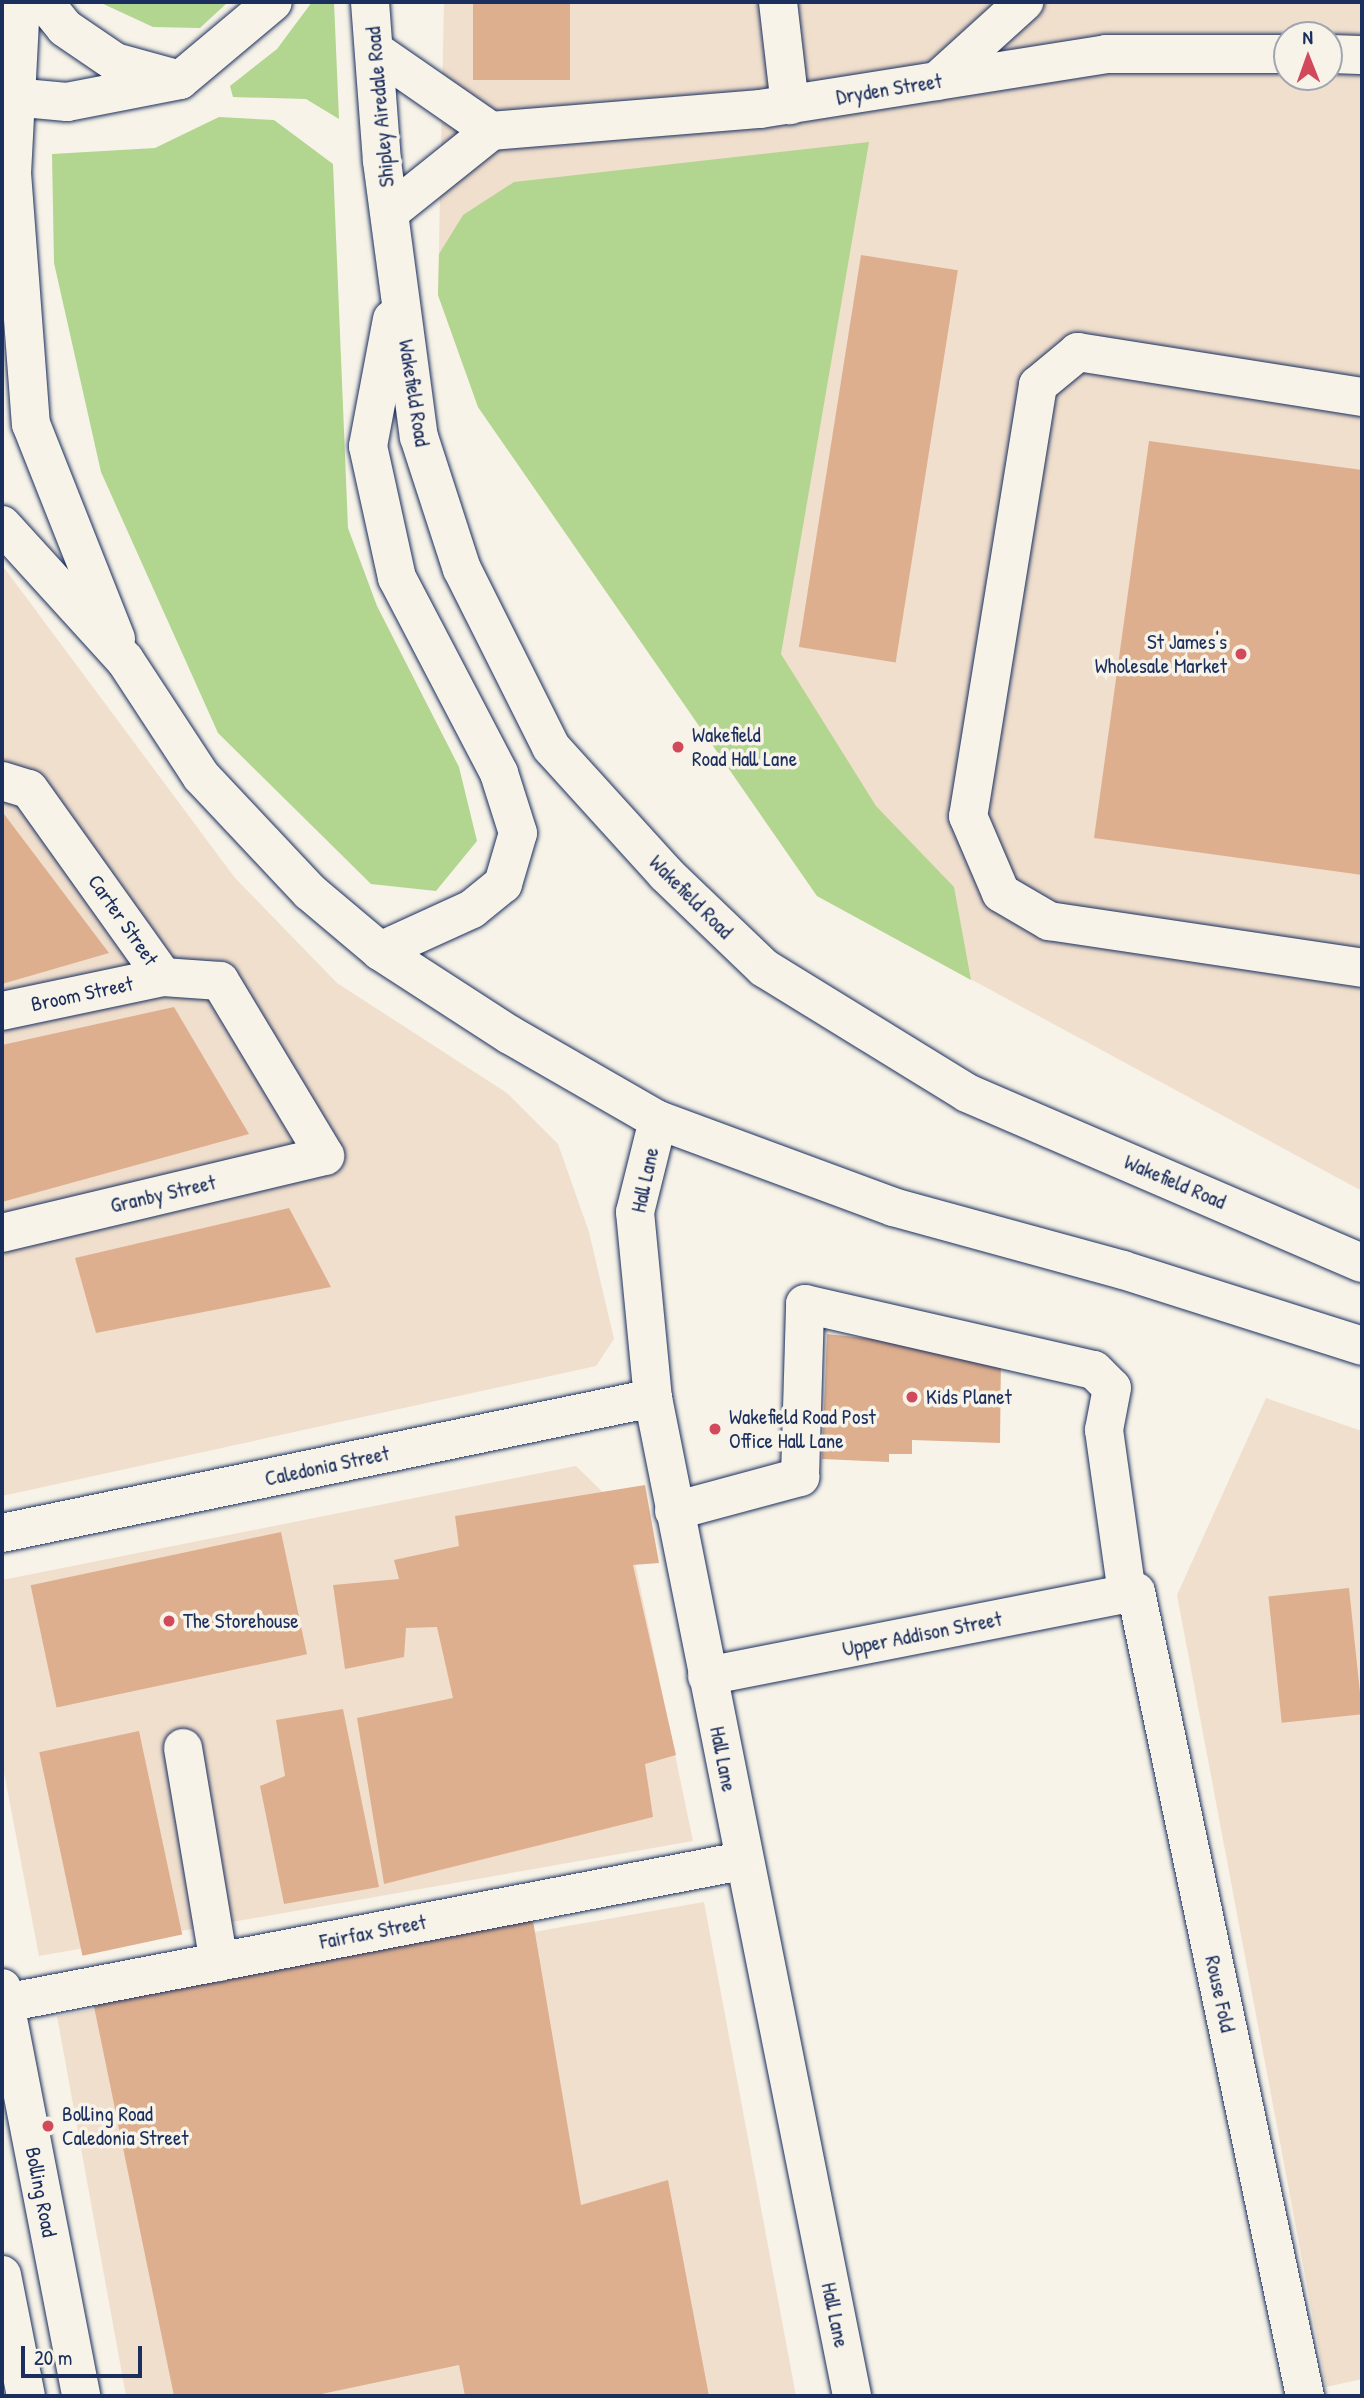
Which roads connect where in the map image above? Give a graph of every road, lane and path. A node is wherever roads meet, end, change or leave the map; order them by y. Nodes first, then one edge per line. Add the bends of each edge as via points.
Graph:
1 (21, 2) edge
2 (44, 2) edge
3 (272, 2) edge
4 (370, 2) edge
5 (778, 2) edge
6 (1024, 2) edge
7 (374, 50) junction
8 (1273, 54) edge
9 (1343, 54) edge
10 (1362, 55) edge
11 (180, 80) junction
12 (937, 81) junction
13 (8, 97) edge
14 (790, 105) junction
15 (491, 131) junction
16 (390, 212) junction
17 (398, 286) junction
18 (1362, 397) edge
19 (2, 525) edge
20 (125, 660) junction
21 (15, 785) edge
22 (380, 951) junction
23 (1362, 968) edge
24 (163, 977) junction
25 (2, 1011) edge
26 (659, 1120) junction
27 (325, 1156) joint
28 (2, 1233) edge
29 (1362, 1263) edge
30 (1362, 1346) edge
31 (653, 1398) junction
32 (674, 1511) junction
33 (2, 1533) edge
34 (1132, 1593) junction
35 (707, 1676) junction
36 (183, 1748) dead end
37 (742, 1861) junction
38 (219, 1962) junction
39 (3, 1996) edge
40 (2, 2274) edge
41 (26, 2396) edge
42 (81, 2396) edge
43 (852, 2396) edge
44 (1305, 2396) edge

1 - 13 main road
2 - 11 main road via 65,28 115,62
3 - 11 main road
4 - 7 main road, Shipley Airedale Road
5 - 14 main road
6 - 12 main road
7 - 15 main road
7 - 16 main road, Shipley Airedale Road
8 - 12 main road, Dryden Street via 1106,54
9 - 10 main road
11 - 13 main road via 94,100
12 - 14 main road, Dryden Street
13 - 20 main road via 31,424
14 - 15 main road, Dryden Street
15 - 16 main road
16 - 17 main road, Wakefield Road
17 - 22 main road via 368,446 397,578 499,773 518,833 503,884 472,908
17 - 29 main road, Wakefield Road via 419,437 462,569 551,747 666,874 764,968 967,1093
18 - 23 main road via 1078,352 1038,386 968,816 1001,893 1049,921
19 - 20 main road
20 - 22 main road via 201,776 310,892
21 - 24 main road, Carter Street
22 - 26 main road
24 - 25 main road, Broom Street
24 - 27 main road, Carter Street via 220,981
26 - 30 main road via 893,1207 1124,1270
26 - 31 main road, Hall Lane via 635,1212
27 - 28 main road, Granby Street
31 - 32 main road, Hall Lane
31 - 33 main road, Caledonia Street
32 - 34 main road, Rouse Fold via 800,1477 805,1304 1094,1370 1112,1388 1104,1430
32 - 35 main road, Hall Lane
34 - 35 main road, Upper Addison Street
34 - 44 main road, Rouse Fold
35 - 37 main road, Hall Lane
36 - 38 main road
37 - 38 main road, Fairfax Street
37 - 43 main road, Hall Lane
38 - 39 main road, Fairfax Street
39 - 42 main road, Bolling Road
40 - 41 main road

